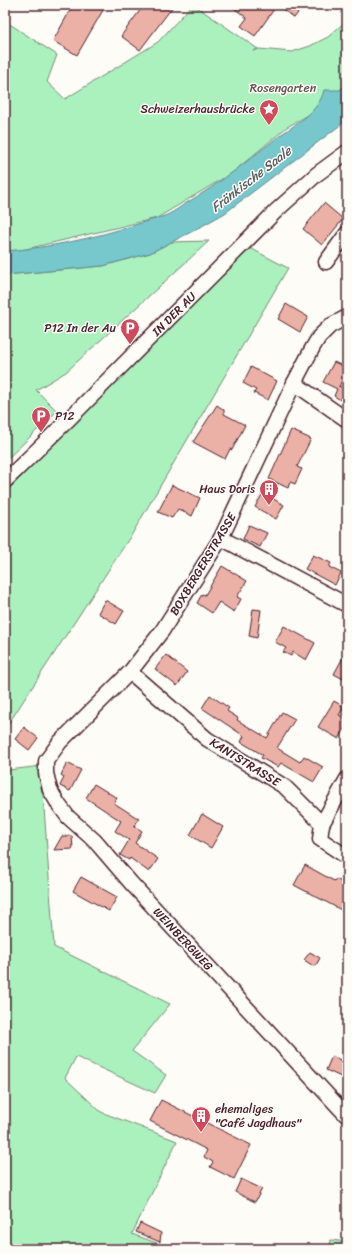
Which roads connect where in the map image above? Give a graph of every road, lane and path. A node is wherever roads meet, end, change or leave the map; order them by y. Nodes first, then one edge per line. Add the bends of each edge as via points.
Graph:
1 (347, 152) edge
2 (347, 233) edge
3 (326, 262) dead end
4 (347, 317) edge
5 (294, 383) junction
6 (347, 420) edge
7 (5, 481) edge
8 (221, 538) junction
9 (347, 605) edge
10 (130, 672) junction
11 (52, 752) joint
12 (347, 779) edge
13 (322, 824) junction
14 (347, 857) edge
15 (347, 1116) edge

1 - 7 street, IN DER AU via 317,174 277,210
2 - 3 street
4 - 5 street, BOXBERGERSTRASSE via 330,326 320,337
5 - 6 street
5 - 8 street, BOXBERGERSTRASSE
8 - 9 street
8 - 10 street, BOXBERGERSTRASSE via 162,631
10 - 11 street, BOXBERGERSTRASSE
10 - 13 street, KANTSTRASSE via 207,739 285,787
11 - 15 street, WEINBERGWEG via 46,761 46,773 50,790 59,805
12 - 13 street
13 - 14 street via 320,839

